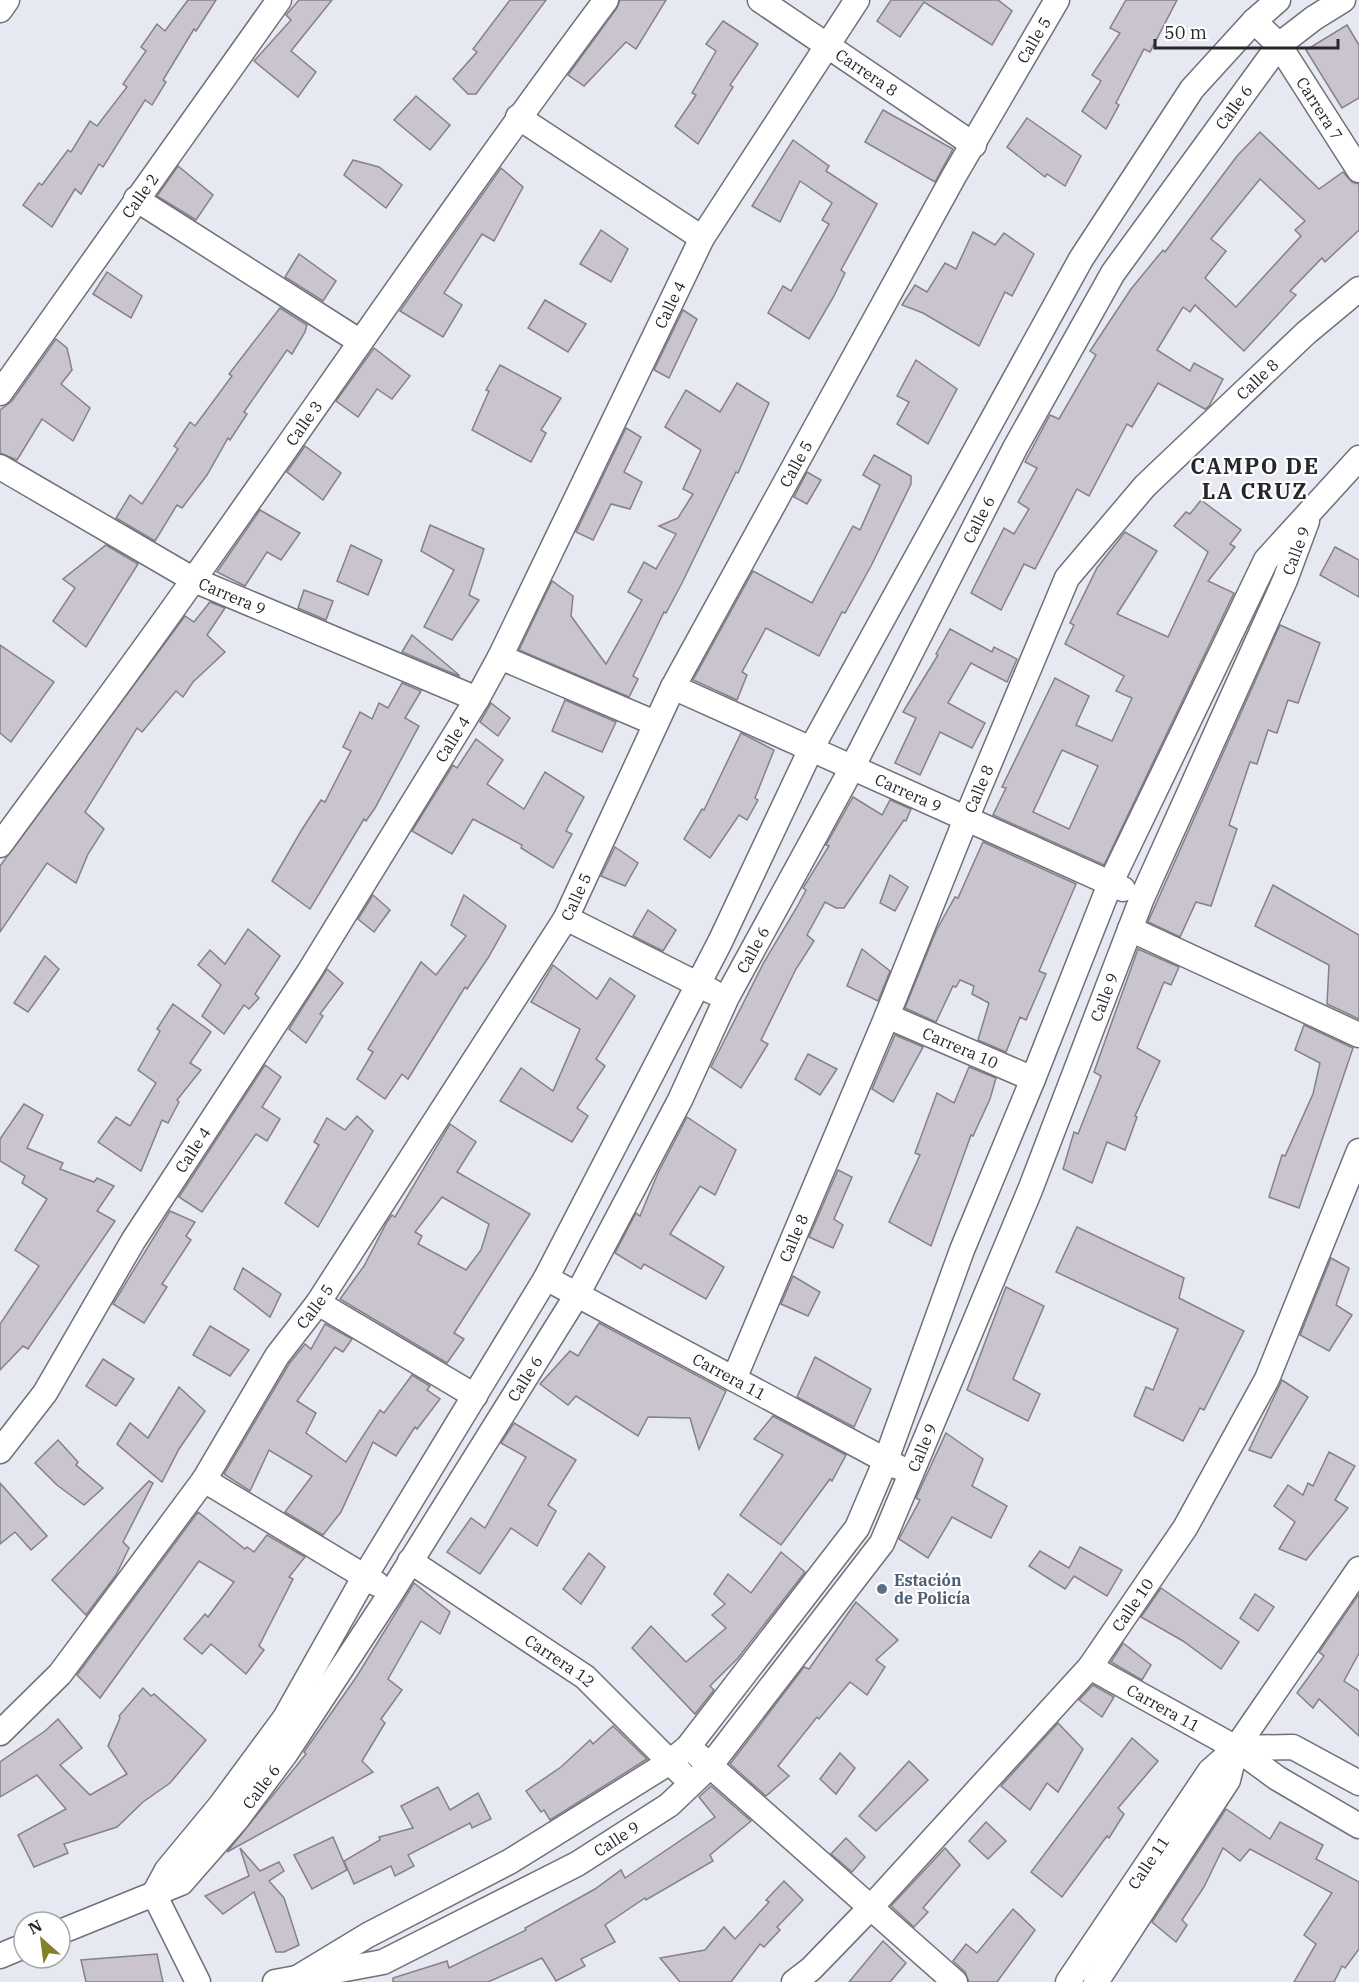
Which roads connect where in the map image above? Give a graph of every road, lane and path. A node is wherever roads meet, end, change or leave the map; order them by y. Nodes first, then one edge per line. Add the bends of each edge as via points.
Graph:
1 (7, 0) edge
2 (279, 0) edge
3 (606, 0) edge
4 (760, 0) edge
5 (857, 0) edge
6 (1057, 0) edge
7 (1278, 0) edge
8 (1343, 0) edge
9 (0, 10) edge
10 (1254, 21) junction
11 (1280, 45) junction
12 (827, 47) junction
13 (518, 117) junction
14 (974, 145) junction
15 (1359, 170) edge
16 (136, 199) junction
17 (702, 238) junction
18 (1359, 289) edge
19 (359, 341) junction
20 (0, 393) edge
21 (1359, 458) edge
22 (0, 467) edge
23 (1313, 507) junction
24 (194, 580) junction
25 (500, 657) junction
26 (673, 687) junction
27 (477, 699) junction
28 (655, 723) junction
29 (812, 749) junction
30 (852, 768) junction
31 (966, 819) junction
32 (0, 845) edge
33 (1110, 884) junction
34 (1142, 898) junction
35 (566, 918) junction
36 (1130, 929) junction
37 (699, 985) junction
38 (727, 997) junction
39 (887, 1016) junction
40 (1359, 1035) edge
41 (1033, 1079) junction
42 (1359, 1151) edge
43 (546, 1278) junction
44 (577, 1295) junction
45 (318, 1303) junction
46 (734, 1379) junction
47 (475, 1396) junction
48 (0, 1451) edge
49 (886, 1460) junction
50 (913, 1475) junction
51 (204, 1480) junction
52 (410, 1561) junction
53 (1359, 1569) edge
54 (365, 1576) junction
55 (391, 1593) junction
56 (1090, 1667) junction
57 (0, 1733) edge
58 (688, 1746) junction
59 (1236, 1748) junction
60 (670, 1762) junction
61 (710, 1766) junction
62 (1359, 1783) edge
63 (691, 1784) junction
64 (1359, 1826) edge
65 (154, 1894) junction
66 (872, 1906) junction
67 (72, 1927) edge
68 (286, 1980) edge
69 (198, 1982) edge
70 (794, 1982) edge
71 (955, 1982) edge
72 (1068, 1982) edge
73 (1096, 1982) edge

1 - 9 street
2 - 16 street, Calle 2
3 - 13 street, Calle 3
4 - 12 street, Carrera 8
5 - 12 street, Calle 4
6 - 14 street, Calle 5
7 - 10 street, Calle 6
8 - 11 street, Calle 6
10 - 11 street, Carrera 7
10 - 29 street, Calle 6 via 1192,89 1081,259
11 - 15 street, Carrera 7
11 - 30 street, Calle 6 via 1113,273 1015,448
12 - 14 street, Carrera 8
12 - 17 street, Calle 4
13 - 17 street
13 - 19 street, Calle 3
14 - 26 street, Calle 5
16 - 19 street
16 - 20 street, Calle 2
17 - 25 street, Calle 4
18 - 31 street, Calle 8 via 1306,333 1145,486 1068,578
19 - 24 street, Calle 3
21 - 23 street
22 - 24 street, Carrera 9
23 - 33 street, Calle 9 via 1266,560
23 - 34 street, Calle 9 via 1285,580
24 - 27 street, Carrera 9
24 - 32 street, Calle 3
25 - 27 street, Calle 4
25 - 28 street
26 - 28 street, Calle 5
26 - 29 street, Carrera 9
27 - 48 street, Calle 4 via 309,972 133,1241 45,1393
28 - 35 street, Calle 5
29 - 30 street, Carrera 9
29 - 37 street, Calle 6
30 - 31 street, Carrera 9
30 - 38 street, Calle 6
31 - 33 street, Carrera 9
31 - 39 street, Calle 8
33 - 34 street, Carrera 9
33 - 41 street, Calle 9
34 - 36 street, Calle 9
35 - 37 street
35 - 45 street, Calle 5
36 - 40 street
36 - 50 street, Calle 9 via 1030,1190
37 - 38 street
37 - 43 street, Calle 6
38 - 44 street, Calle 6 via 680,1100
39 - 41 street, Carrera 10
39 - 46 street, Calle 8
41 - 49 street, Calle 9 via 962,1250
42 - 56 street, Calle 10 via 1266,1378 1185,1528
43 - 44 street, Carrera 11
43 - 47 street, Calle 6
44 - 46 street, Carrera 11
44 - 52 street, Calle 6
45 - 47 street
45 - 51 street, Calle 5 via 277,1356
46 - 49 street, Carrera 11
47 - 54 street, Calle 6
49 - 50 street, Carrera 11
49 - 58 street, Calle 9 via 856,1528
50 - 61 street, Calle 9 via 882,1543
51 - 54 street
51 - 57 street, Calle 5 via 60,1674
52 - 55 street, Calle 6
52 - 60 street, Carrera 12 via 585,1677
53 - 59 street, Calle 11
54 - 55 street
54 - 65 street, Calle 6 via 285,1718 167,1870
55 - 65 street, Calle 6 via 286,1753 237,1819 181,1883
56 - 59 street, Carrera 11
56 - 66 street, Calle 10
58 - 60 street, Calle 9
58 - 61 street
59 - 62 street, Carrera 11 via 1293,1748
59 - 64 street, Carrera 11 via 1277,1778
59 - 72 street, Calle 11 via 1210,1770
59 - 73 street, Calle 11 via 1228,1780
60 - 63 street, Carrera 12
60 - 68 street, Calle 9 via 509,1862
61 - 63 street, Calle 9
61 - 66 street
63 - 68 street, Calle 9 via 669,1805 577,1864 383,1962
65 - 67 street, Calle 6
65 - 69 street
66 - 70 street, Calle 10
66 - 71 street

